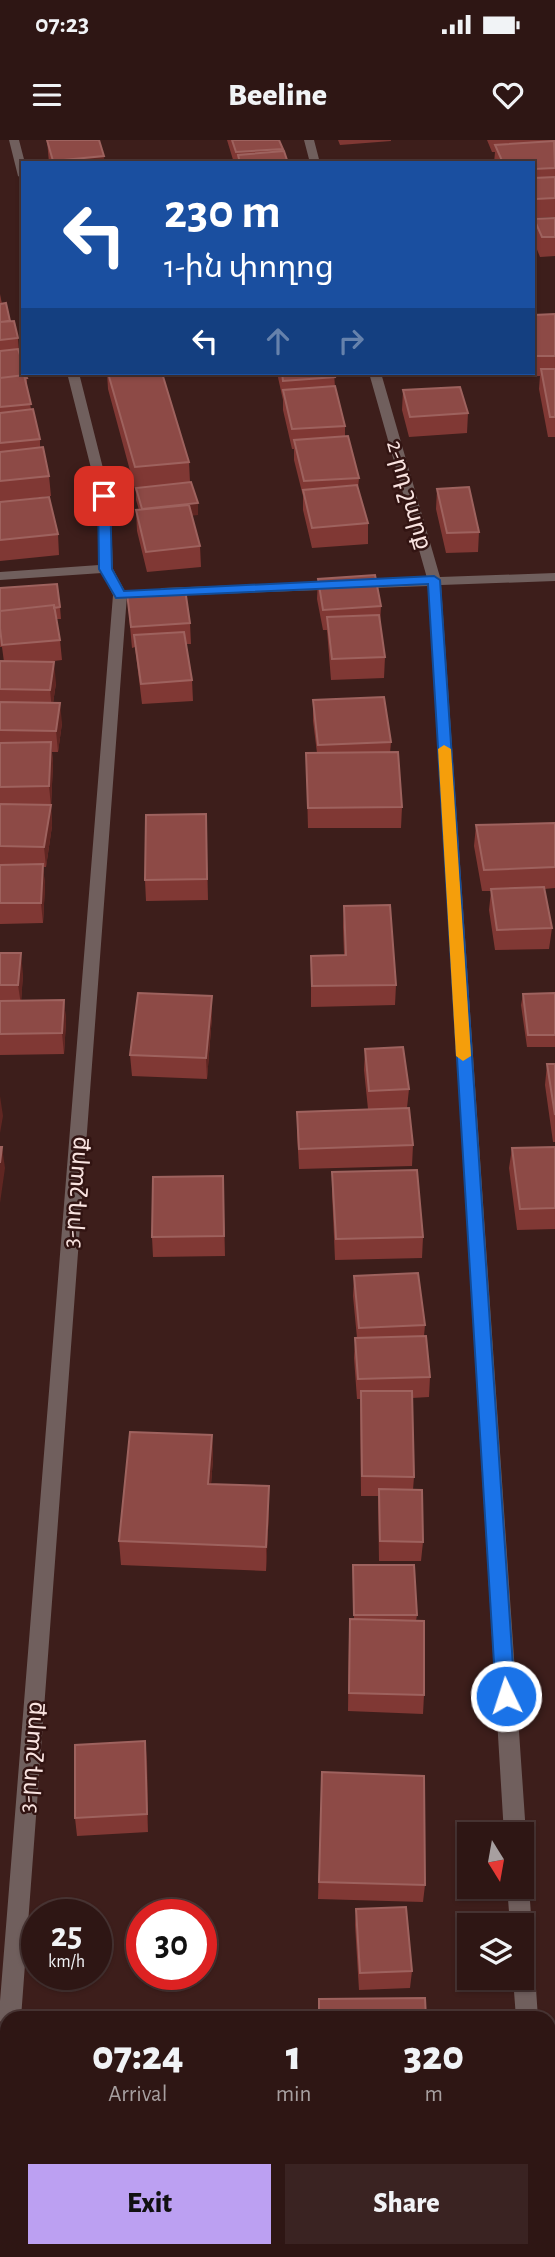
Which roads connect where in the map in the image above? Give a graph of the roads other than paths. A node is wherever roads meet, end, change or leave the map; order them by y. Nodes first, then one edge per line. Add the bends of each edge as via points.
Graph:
1 (14, 140) edge
2 (309, 140) edge
3 (314, 161) edge
4 (21, 168) edge
5 (74, 375) edge
6 (376, 375) edge
7 (106, 569) junction
8 (0, 576) edge
9 (555, 577) edge
10 (434, 580) junction
11 (133, 594) junction
12 (514, 1822) edge
13 (525, 1990) edge
14 (11, 2011) edge
15 (527, 2011) edge

1 - 4 street
2 - 3 street
5 - 7 street via 104,496
6 - 10 street, 2-րդ շարք
7 - 8 street
7 - 11 street
9 - 10 street
10 - 11 street
10 - 12 street, 2-րդ շարք
11 - 14 street, 3-րդ շարք
13 - 15 street

